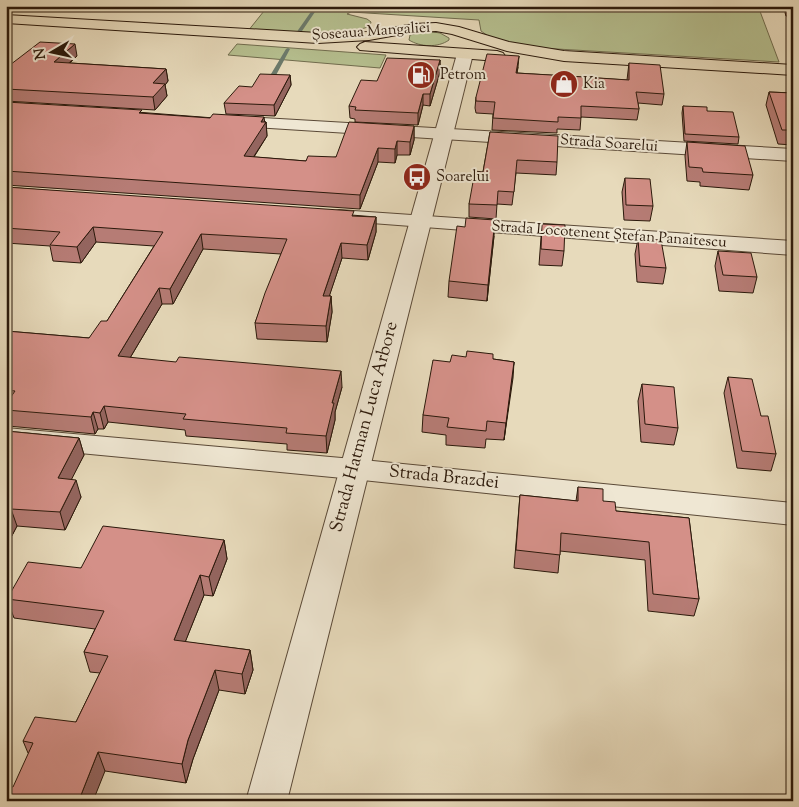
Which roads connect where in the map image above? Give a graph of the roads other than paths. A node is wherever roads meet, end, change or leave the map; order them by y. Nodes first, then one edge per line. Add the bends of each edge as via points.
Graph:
1 (6, 19) edge
2 (6, 24) edge
3 (414, 28) junction
4 (463, 44) junction
5 (411, 50) junction
6 (793, 70) edge
7 (793, 75) edge
8 (206, 120) edge
9 (445, 133) junction
10 (793, 155) edge
11 (322, 215) edge
12 (421, 222) junction
13 (793, 248) edge
14 (6, 437) edge
15 (353, 469) junction
16 (793, 514) edge
17 (266, 801) edge

1 - 3 main road, Șoseaua Mangaliei via 303,38 369,36
2 - 5 main road, Șoseaua Mangaliei
3 - 4 main road, Șoseaua Mangaliei via 446,28
3 - 5 main road via 394,37 398,44
4 - 5 main road, Șoseaua Mangaliei
4 - 6 main road, Șoseaua Mangaliei via 507,46 564,56
4 - 7 main road, Șoseaua Mangaliei
4 - 9 street, Strada Hatman Luca Arbore
8 - 9 street, Strada Soarelui
9 - 10 street, Strada Soarelui
9 - 12 street, Strada Hatman Luca Arbore
11 - 12 street, Strada Locotenent Ștefan Panaitescu
12 - 13 street, Strada Locotenent Ștefan Panaitescu
12 - 15 street, Strada Hatman Luca Arbore
14 - 15 street, Strada Brazdei
15 - 16 street, Strada Brazdei
15 - 17 street, Strada Hatman Luca Arbore

